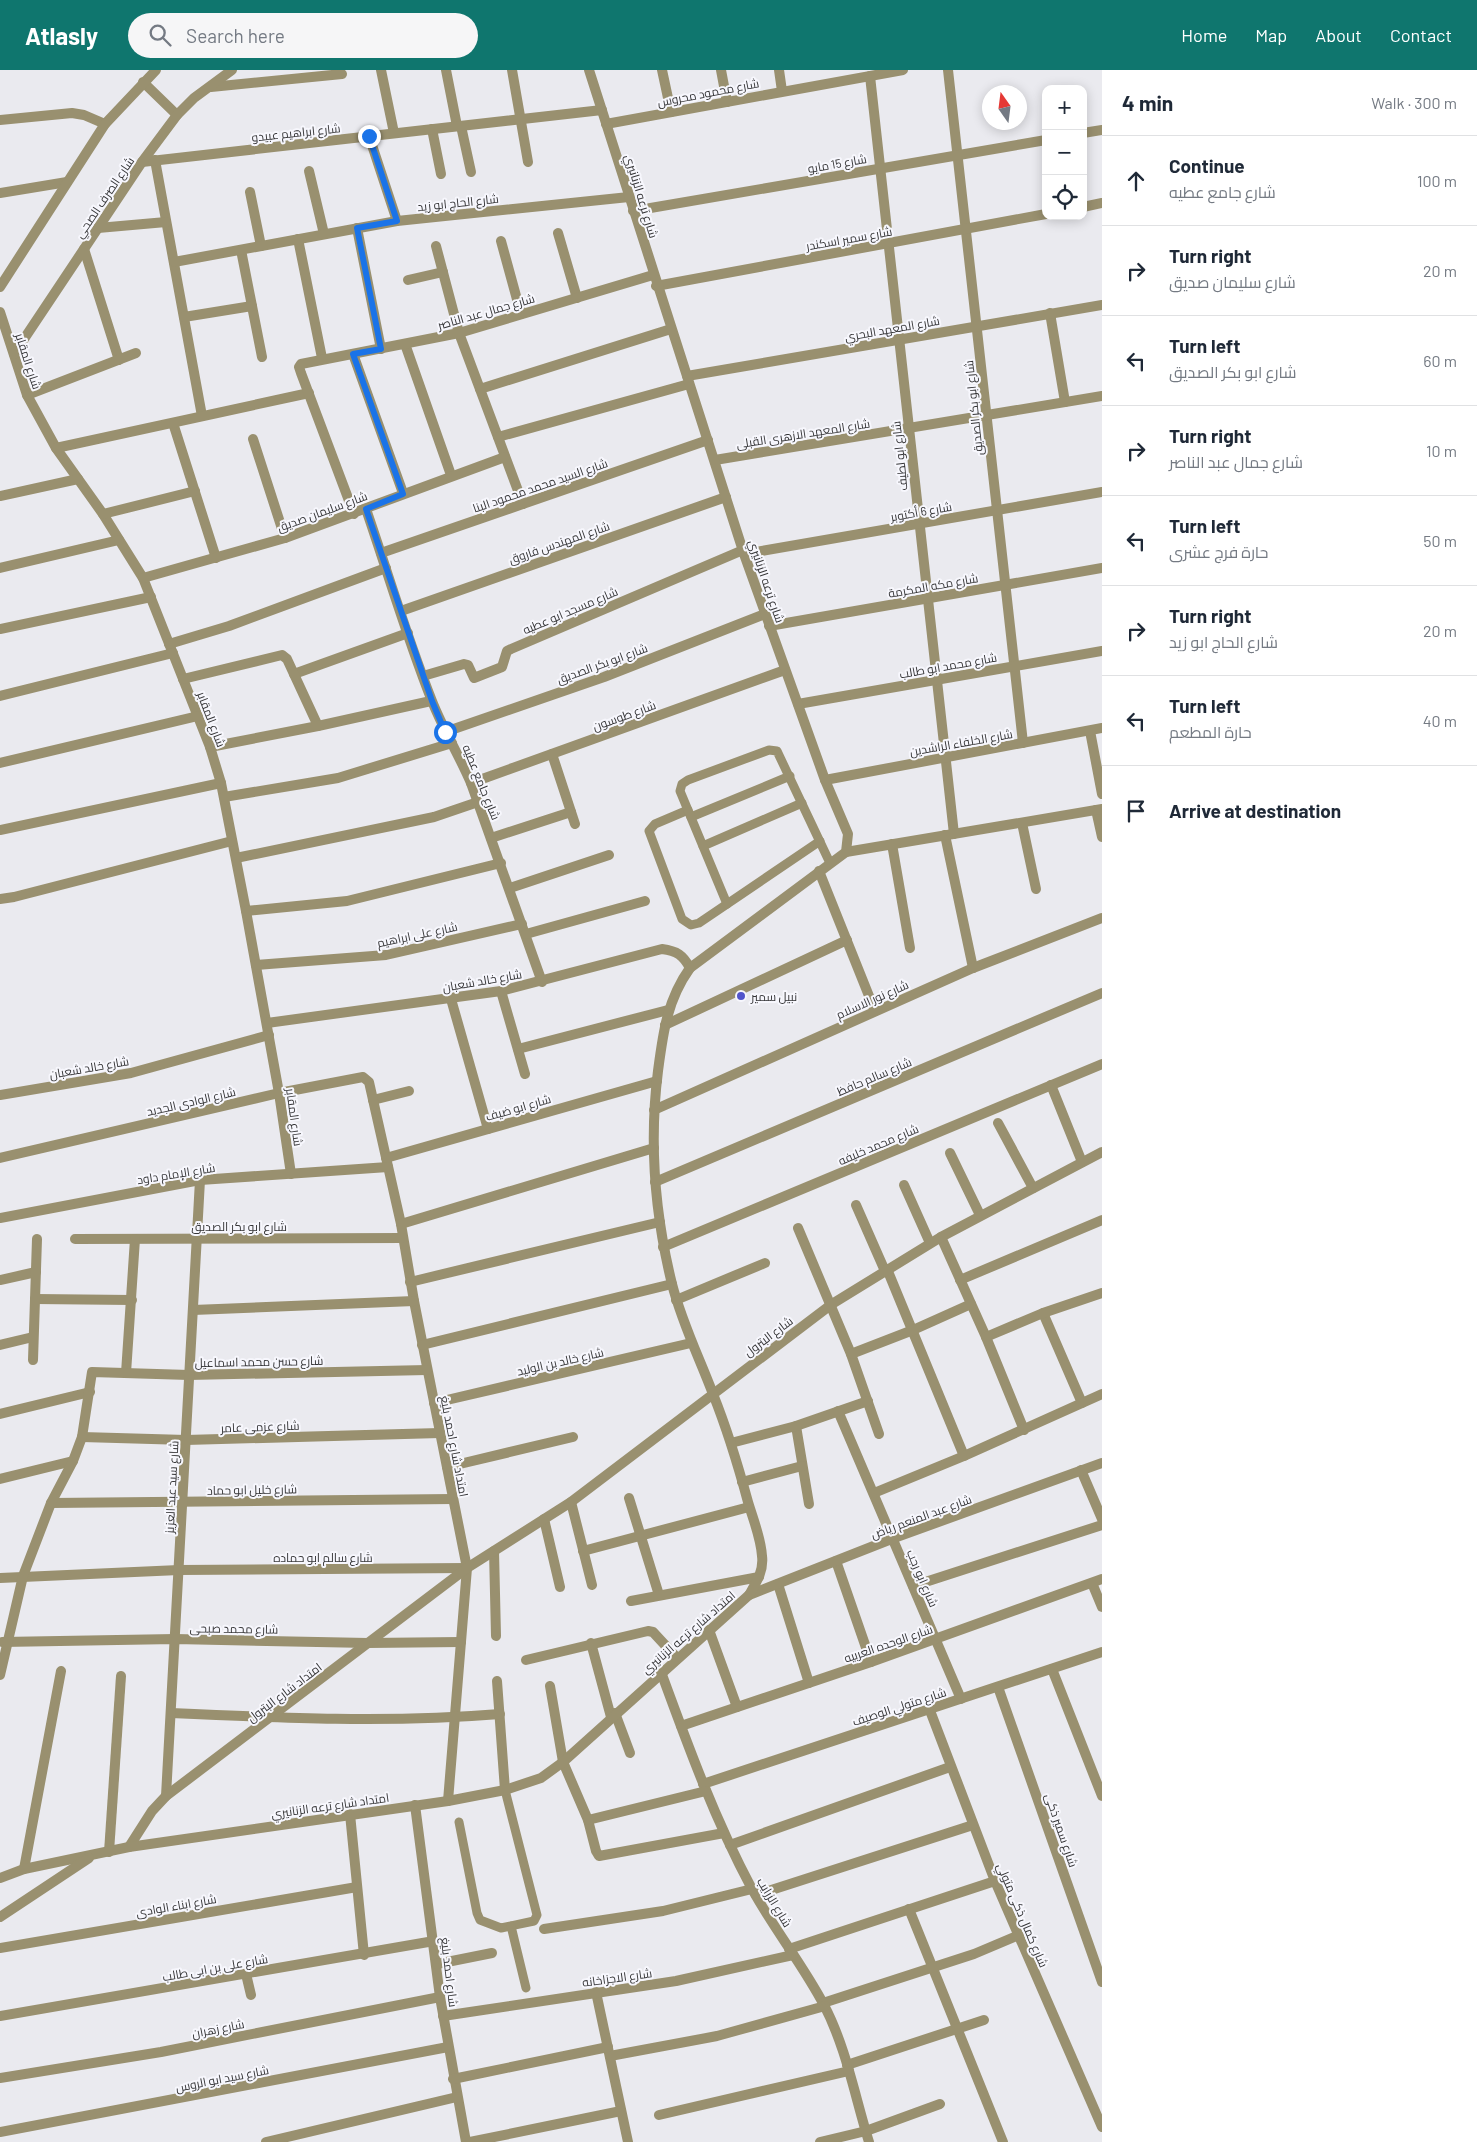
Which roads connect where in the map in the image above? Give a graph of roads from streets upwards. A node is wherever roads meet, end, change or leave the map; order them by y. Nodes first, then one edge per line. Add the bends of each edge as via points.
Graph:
1 (156, 70) edge
2 (232, 70) edge
3 (382, 70) edge
4 (446, 70) edge
5 (512, 70) edge
6 (589, 70) edge
7 (662, 70) edge
8 (720, 70) edge
9 (778, 70) edge
10 (903, 70) edge
11 (948, 70) edge
12 (342, 74) dead end
13 (856, 74) edge
14 (870, 76) junction
15 (143, 82) junction
16 (210, 87) junction
17 (782, 91) junction
18 (727, 102) junction
19 (602, 110) junction
20 (671, 112) junction
21 (177, 115) junction
22 (520, 119) junction
23 (0, 120) edge
24 (105, 124) junction
25 (606, 124) junction
26 (459, 126) junction
27 (432, 129) junction
28 (1102, 130) edge
29 (1087, 132) edge
30 (394, 133) junction
31 (369, 136) junction
32 (1042, 141) edge
33 (957, 155) junction
34 (155, 160) junction
35 (142, 162) junction
36 (528, 162) dead end
37 (880, 168) junction
38 (309, 171) dead end
39 (471, 172) dead end
40 (441, 174) dead end
41 (67, 182) junction
42 (250, 192) dead end
43 (0, 193) edge
44 (629, 197) junction
45 (1102, 203) edge
46 (1087, 206) edge
47 (633, 211) junction
48 (1042, 215) edge
49 (397, 221) junction
50 (166, 222) junction
51 (98, 228) junction
52 (357, 228) junction
53 (965, 228) junction
54 (558, 233) dead end
55 (324, 234) junction
56 (298, 239) junction
57 (501, 241) dead end
58 (888, 244) junction
59 (261, 246) junction
60 (436, 246) dead end
61 (84, 249) junction
62 (241, 250) junction
63 (174, 262) junction
64 (443, 272) junction
65 (653, 275) junction
66 (408, 280) dead end
67 (656, 286) junction
68 (0, 287) edge
69 (577, 298) junction
70 (1102, 305) edge
71 (252, 306) junction
72 (0, 312) edge
73 (521, 314) junction
74 (1050, 314) junction
75 (184, 317) junction
76 (976, 326) junction
77 (671, 329) junction
78 (458, 334) junction
79 (899, 339) junction
80 (405, 344) junction
81 (381, 349) junction
82 (14, 354) junction
83 (136, 354) dead end
84 (353, 354) junction
85 (262, 357) dead end
86 (322, 358) junction
87 (119, 360) junction
88 (688, 380) junction
89 (480, 389) junction
90 (309, 393) junction
91 (27, 395) junction
92 (1102, 396) edge
93 (1065, 402) junction
94 (986, 415) junction
95 (202, 416) junction
96 (173, 423) junction
97 (909, 428) junction
98 (498, 437) junction
99 (253, 439) dead end
100 (708, 440) junction
101 (56, 448) junction
102 (505, 457) junction
103 (714, 460) junction
104 (451, 476) junction
105 (78, 479) junction
106 (194, 491) junction
107 (1102, 492) edge
108 (403, 494) junction
109 (0, 496) edge
110 (726, 497) junction
111 (523, 504) junction
112 (366, 509) junction
113 (997, 510) junction
114 (103, 514) junction
115 (354, 514) junction
116 (919, 524) junction
117 (285, 538) junction
118 (119, 540) junction
119 (744, 552) junction
120 (381, 553) junction
121 (216, 558) junction
122 (0, 568) edge
123 (386, 568) junction
124 (1102, 568) edge
125 (143, 578) junction
126 (1005, 585) junction
127 (150, 597) junction
128 (927, 598) junction
129 (401, 611) junction
130 (765, 614) junction
131 (769, 626) junction
132 (0, 629) edge
133 (408, 633) junction
134 (171, 648) junction
135 (1102, 651) edge
136 (1014, 667) junction
137 (785, 670) junction
138 (294, 674) junction
139 (423, 676) junction
140 (183, 679) junction
141 (936, 680) junction
142 (0, 696) edge
143 (432, 701) junction
144 (798, 704) junction
145 (198, 716) junction
146 (318, 726) junction
147 (1102, 728) edge
148 (1090, 731) junction
149 (445, 732) junction
150 (452, 743) junction
151 (1023, 743) junction
152 (210, 747) junction
153 (552, 754) junction
154 (945, 758) junction
155 (0, 763) edge
156 (825, 780) junction
157 (221, 783) junction
158 (471, 783) junction
159 (1102, 794) edge
160 (224, 797) junction
161 (478, 802) junction
162 (1099, 810) edge
163 (571, 812) junction
164 (1022, 822) junction
165 (575, 824) dead end
166 (0, 830) edge
167 (949, 835) junction
168 (1102, 837) edge
169 (491, 838) junction
170 (232, 841) junction
171 (892, 844) junction
172 (846, 852) junction
173 (609, 855) dead end
174 (236, 858) junction
175 (501, 863) junction
176 (819, 871) junction
177 (510, 888) junction
178 (1036, 889) dead end
179 (0, 899) edge
180 (645, 901) dead end
181 (246, 911) junction
182 (1102, 918) edge
183 (524, 929) junction
184 (847, 940) junction
185 (910, 948) dead end
186 (256, 965) junction
187 (690, 968) junction
188 (973, 968) junction
189 (542, 982) junction
190 (502, 991) junction
191 (1102, 993) edge
192 (451, 999) junction
193 (668, 1010) junction
194 (875, 1011) junction
195 (266, 1023) junction
196 (664, 1025) junction
197 (269, 1035) junction
198 (518, 1049) junction
199 (1102, 1064) edge
200 (525, 1074) dead end
201 (657, 1081) junction
202 (1051, 1085) junction
203 (409, 1091) dead end
204 (279, 1093) junction
205 (0, 1095) edge
206 (373, 1100) junction
207 (654, 1110) junction
208 (998, 1123) dead end
209 (488, 1129) junction
210 (654, 1148) junction
211 (1102, 1152) edge
212 (950, 1153) dead end
213 (0, 1158) edge
214 (387, 1162) junction
215 (1082, 1162) junction
216 (290, 1174) junction
217 (200, 1180) junction
218 (655, 1182) junction
219 (904, 1185) dead end
220 (1033, 1188) junction
221 (856, 1205) dead end
222 (980, 1215) junction
223 (0, 1218) edge
224 (1102, 1220) edge
225 (660, 1222) junction
226 (401, 1224) junction
227 (798, 1228) dead end
228 (941, 1237) junction
229 (403, 1238) junction
230 (37, 1239) dead end
231 (75, 1239) dead end
232 (135, 1239) junction
233 (197, 1239) junction
234 (930, 1243) junction
235 (664, 1247) junction
236 (765, 1263) dead end
237 (886, 1270) junction
238 (36, 1272) junction
239 (0, 1280) edge
240 (960, 1280) junction
241 (410, 1282) junction
242 (672, 1284) junction
243 (1101, 1295) edge
244 (35, 1299) junction
245 (132, 1300) junction
246 (676, 1300) junction
247 (414, 1301) junction
248 (832, 1304) junction
249 (972, 1304) junction
250 (193, 1310) junction
251 (1042, 1314) junction
252 (913, 1330) junction
253 (33, 1337) junction
254 (986, 1337) junction
255 (0, 1344) edge
256 (691, 1344) junction
257 (422, 1345) junction
258 (851, 1354) junction
259 (32, 1360) dead end
260 (427, 1370) junction
261 (126, 1373) junction
262 (189, 1375) junction
263 (90, 1392) junction
264 (713, 1394) junction
265 (1102, 1394) edge
266 (868, 1401) junction
267 (434, 1403) junction
268 (1082, 1403) junction
269 (838, 1411) junction
270 (0, 1414) edge
271 (796, 1426) junction
272 (1024, 1430) junction
273 (440, 1433) junction
274 (879, 1434) dead end
275 (82, 1437) junction
276 (574, 1437) dead end
277 (186, 1440) junction
278 (731, 1443) junction
279 (964, 1456) junction
280 (73, 1461) junction
281 (1102, 1463) edge
282 (802, 1466) junction
283 (447, 1467) junction
284 (1081, 1470) junction
285 (0, 1479) edge
286 (742, 1482) junction
287 (874, 1493) junction
288 (629, 1498) dead end
289 (453, 1499) junction
290 (182, 1502) junction
291 (571, 1502) junction
292 (51, 1503) junction
293 (809, 1504) dead end
294 (749, 1507) junction
295 (544, 1519) junction
296 (1102, 1519) edge
297 (1102, 1525) edge
298 (640, 1536) junction
299 (894, 1538) junction
300 (494, 1551) junction
301 (583, 1551) junction
302 (836, 1561) junction
303 (467, 1568) junction
304 (179, 1570) junction
305 (23, 1576) junction
306 (760, 1577) junction
307 (0, 1578) edge
308 (1097, 1581) edge
309 (778, 1584) junction
310 (592, 1585) dead end
311 (913, 1586) junction
312 (560, 1588) dead end
313 (749, 1595) junction
314 (660, 1596) junction
315 (631, 1601) dead end
316 (1102, 1606) edge
317 (709, 1630) junction
318 (496, 1636) dead end
319 (175, 1639) junction
320 (936, 1640) junction
321 (4, 1642) edge
322 (461, 1642) junction
323 (368, 1643) junction
324 (590, 1643) junction
325 (1102, 1652) edge
326 (678, 1658) junction
327 (526, 1660) dead end
328 (871, 1662) junction
329 (1052, 1669) junction
330 (62, 1671) dead end
331 (661, 1672) junction
332 (0, 1676) edge
333 (121, 1676) dead end
334 (497, 1681) dead end
335 (809, 1683) junction
336 (550, 1686) dead end
337 (998, 1687) junction
338 (961, 1699) junction
339 (737, 1707) junction
340 (929, 1708) junction
341 (171, 1713) junction
342 (500, 1714) junction
343 (613, 1715) junction
344 (270, 1718) junction
345 (455, 1718) junction
346 (681, 1726) junction
347 (630, 1753) dead end
348 (564, 1762) junction
349 (950, 1767) junction
350 (705, 1788) junction
351 (506, 1790) junction
352 (166, 1796) junction
353 (1102, 1796) edge
354 (448, 1801) junction
355 (414, 1805) junction
356 (350, 1814) junction
357 (588, 1820) junction
358 (973, 1825) junction
359 (724, 1833) junction
360 (730, 1845) junction
361 (129, 1847) junction
362 (109, 1852) junction
363 (94, 1855) junction
364 (24, 1869) junction
365 (0, 1878) edge
366 (995, 1881) junction
367 (357, 1887) junction
368 (754, 1892) junction
369 (909, 1909) junction
370 (0, 1917) edge
371 (544, 1929) dead end
372 (1018, 1935) junction
373 (434, 1941) junction
374 (0, 1948) edge
375 (791, 1952) junction
376 (492, 1953) dead end
377 (364, 1955) junction
378 (437, 1964) junction
379 (932, 1967) junction
380 (246, 1974) junction
381 (1102, 1982) edge
382 (596, 1992) junction
383 (251, 1995) dead end
384 (440, 1996) junction
385 (824, 2005) junction
386 (0, 2016) edge
387 (443, 2016) junction
388 (984, 2020) dead end
389 (957, 2029) junction
390 (448, 2047) junction
391 (609, 2052) junction
392 (848, 2068) junction
393 (0, 2078) edge
394 (454, 2079) junction
395 (457, 2097) junction
396 (940, 2104) dead end
397 (622, 2111) junction
398 (660, 2115) dead end
399 (1102, 2127) edge
400 (866, 2131) junction
401 (0, 2132) edge
402 (266, 2142) edge
403 (468, 2142) edge
404 (628, 2142) edge
405 (820, 2142) edge
406 (869, 2142) edge
407 (1003, 2142) edge

1 - 15 street
2 - 16 street, شارع الصرف الصحي
3 - 30 street
4 - 26 street
5 - 22 street
6 - 19 street, شارع ترعه الزنانيري
7 - 20 street
8 - 18 street
9 - 17 street
10 - 14 street, شارع محمود محروس
11 - 33 street, شارع ابو بكر الصديق
12 - 16 street
13 - 14 street, شارع محمود محروس
13 - 17 street, شارع محمود محروس
14 - 37 street, شارع ابو لطيف
15 - 21 street
15 - 24 street
16 - 21 street, شارع الصرف الصحي
17 - 18 street, شارع محمود محروس
18 - 20 street, شارع محمود محروس
19 - 22 street, شارع ابراهيم عبيدو
19 - 25 street, شارع ترعه الزنانيري
20 - 25 street, شارع محمود محروس
21 - 35 street, شارع الصرف الصحي
22 - 26 street, شارع ابراهيم عبيدو
22 - 36 street
23 - 24 street via 72,113 90,116
24 - 41 street
25 - 44 street, شارع ترعه الزنانيري
26 - 27 street, شارع ابراهيم عبيدو
26 - 39 street
27 - 30 street, شارع ابراهيم عبيدو
27 - 40 street
28 - 29 street
30 - 31 street, شارع ابراهيم عبيدو
31 - 34 street, شارع ابراهيم عبيدو
31 - 49 street
32 - 33 street, شارع 15 مايو
33 - 37 street, شارع 15 مايو
33 - 53 street, شارع ابو بكر الصديق
34 - 35 street, شارع ابراهيم عبيدو
34 - 50 street
35 - 51 street, شارع الصرف الصحي
37 - 47 street, شارع 15 مايو
37 - 58 street, شارع ابو لطيف
38 - 55 street
41 - 43 street
41 - 68 street
42 - 59 street
44 - 47 street, شارع ترعه الزنانيري
44 - 49 street, شارع الحاج ابو زيد
45 - 46 street
47 - 65 street, شارع ترعه الزنانيري
48 - 53 street, شارع سمير اسكندر
49 - 52 street, شارع الحاج ابو زيد
50 - 51 street
50 - 63 street
51 - 61 street, شارع الصرف الصحي
52 - 55 street, شارع الحاج ابو زيد
52 - 81 street
53 - 58 street, شارع سمير اسكندر
53 - 76 street, شارع ابو بكر الصديق
54 - 69 street
55 - 56 street, شارع الحاج ابو زيد
56 - 59 street, شارع الحاج ابو زيد
56 - 86 street
57 - 73 street
58 - 67 street, شارع سمير اسكندر
58 - 79 street, شارع ابو لطيف
59 - 62 street, شارع الحاج ابو زيد
60 - 64 street
61 - 82 street, شارع الصرف الصحي
61 - 87 street
62 - 63 street, شارع الحاج ابو زيد
62 - 71 street
63 - 75 street
64 - 66 street
64 - 78 street
65 - 67 street, شارع ترعه الزنانيري
65 - 69 street, شارع جمال عبد الناصر
67 - 77 street, شارع ترعه الزنانيري
69 - 73 street, شارع جمال عبد الناصر
70 - 74 street, شارع المعهد البحري
71 - 75 street
71 - 85 street
72 - 82 street, شارع المقابر
73 - 78 street, شارع جمال عبد الناصر
74 - 76 street, شارع المعهد البحري
74 - 93 street
75 - 95 street
76 - 79 street, شارع المعهد البحري
76 - 94 street, شارع ابو بكر الصديق
77 - 88 street, شارع ترعه الزنانيري
77 - 89 street
78 - 80 street, شارع جمال عبد الناصر
78 - 89 street
79 - 88 street, شارع المعهد البحري
79 - 97 street, شارع ابو لطيف
80 - 81 street, شارع جمال عبد الناصر
80 - 104 street
81 - 84 street, شارع جمال عبد الناصر
82 - 91 street, شارع المقابر
83 - 87 street
84 - 86 street, شارع جمال عبد الناصر
84 - 108 street
86 - 90 street, شارع جمال عبد الناصر via 306,361 299,367
87 - 91 street
88 - 98 street, شارع المعهد البحري
88 - 100 street, شارع ترعه الزنانيري
89 - 98 street
90 - 95 street
90 - 115 street
91 - 101 street, شارع المقابر
92 - 93 street, شارع المعهد الازهرى القبلى
93 - 94 street, شارع المعهد الازهرى القبلى
94 - 97 street, شارع المعهد الازهرى القبلى
94 - 113 street, شارع ابو بكر الصديق
95 - 96 street
96 - 101 street
96 - 106 street
97 - 103 street, شارع المعهد الازهرى القبلى
97 - 116 street, شارع ابو لطيف
98 - 102 street
99 - 117 street
100 - 103 street, شارع ترعه الزنانيري
100 - 111 street, شارع السيد محمد محمود البنا
101 - 105 street, شارع المقابر
102 - 104 street, شارع سليمان صديق
102 - 111 street
103 - 110 street, شارع ترعه الزنانيري
104 - 108 street, شارع سليمان صديق
105 - 109 street
105 - 114 street, شارع المقابر
106 - 114 street
106 - 121 street
107 - 113 street, شارع 6 أكتوبر
108 - 112 street, شارع سليمان صديق
110 - 119 street, شارع ترعه الزنانيري
110 - 129 street, شارع المهندس فاروق
111 - 120 street, شارع السيد محمد محمود البنا
112 - 115 street, شارع سليمان صديق
112 - 120 street, شارع جامع عطيه
113 - 116 street, شارع 6 أكتوبر
113 - 126 street, شارع ابو بكر الصديق
114 - 118 street, شارع المقابر
115 - 117 street, شارع سليمان صديق
116 - 119 street, شارع 6 أكتوبر
116 - 128 street, شارع ابو لطيف
117 - 121 street, شارع سليمان صديق
118 - 122 street
118 - 125 street, شارع المقابر
119 - 130 street, شارع ترعه الزنانيري
119 - 139 street, شارع مسجد ابو عطيه via 506,651 504,664 499,669 474,678 468,665 464,664
120 - 123 street, شارع جامع عطيه
121 - 125 street, شارع سليمان صديق
123 - 129 street, شارع جامع عطيه
123 - 134 street
124 - 126 street, شارع مكه المكرمة
125 - 127 street, شارع المقابر
126 - 128 street, شارع مكه المكرمة
126 - 136 street, شارع ابو بكر الصديق
127 - 132 street
127 - 134 street, شارع المقابر
128 - 131 street, شارع مكه المكرمة
128 - 141 street, شارع ابو لطيف
129 - 133 street, شارع جامع عطيه
130 - 131 street, شارع ترعه الزنانيري
130 - 149 street, شارع ابو بكر الصديق via 604,677
131 - 137 street, شارع ترعه الزنانيري
133 - 138 street
133 - 139 street, شارع جامع عطيه
134 - 140 street, شارع المقابر
134 - 142 street
135 - 136 street, شارع محمد ابو طالب
136 - 141 street, شارع محمد ابو طالب
136 - 151 street, شارع ابو بكر الصديق
137 - 144 street, شارع ترعه الزنانيري
137 - 153 street, شارع طوسون
138 - 140 street via 287,659 279,655
138 - 146 street
139 - 143 street, شارع جامع عطيه
140 - 145 street, شارع المقابر
141 - 144 street, شارع محمد ابو طالب
141 - 154 street, شارع ابو لطيف
143 - 146 street
143 - 149 street, شارع جامع عطيه
144 - 156 street, شارع ترعه الزنانيري
145 - 152 street, شارع المقابر
145 - 155 street
146 - 152 street
147 - 148 street, شارع الخلفاء الراشدين
148 - 151 street, شارع الخلفاء الراشدين
148 - 159 street
149 - 150 street, شارع جامع عطيه
150 - 158 street, شارع جامع عطيه
150 - 160 street via 338,778
151 - 154 street, شارع الخلفاء الراشدين
152 - 157 street, شارع المقابر
153 - 158 street, شارع طوسون
153 - 163 street
154 - 156 street, شارع الخلفاء الراشدين
154 - 167 street, شارع ابو لطيف
156 - 172 street, شارع ترعه الزنانيري via 848,834
157 - 160 street, شارع المقابر
157 - 166 street
158 - 161 street, شارع جامع عطيه
160 - 170 street, شارع المقابر
161 - 169 street, شارع جامع عطيه
161 - 174 street via 434,817
162 - 164 street
162 - 168 street
163 - 165 street
163 - 169 street
164 - 167 street
164 - 178 street
167 - 171 street
167 - 188 street, شارع ابو لطيف
169 - 175 street, شارع جامع عطيه
170 - 174 street, شارع المقابر
170 - 179 street
171 - 172 street
171 - 185 street
172 - 176 street
173 - 177 street
174 - 181 street, شارع المقابر
175 - 177 street, شارع جامع عطيه
175 - 181 street via 347,901
176 - 184 street
176 - 187 street
177 - 183 street, شارع جامع عطيه
180 - 183 street, شارع على ابراهيم
181 - 186 street, شارع المقابر
182 - 188 street, شارع نور الاسلام
183 - 186 street, شارع على ابراهيم via 386,955
183 - 189 street, شارع جامع عطيه
184 - 194 street
184 - 196 street
186 - 195 street, شارع المقابر
187 - 189 street, شارع خالد شعبان via 684,957 674,950 662,949
187 - 193 street via 678,984
188 - 194 street, شارع نور الاسلام
189 - 190 street, شارع خالد شعبان
190 - 192 street, شارع خالد شعبان
190 - 198 street
191 - 218 street, شارع سالم حافظ
192 - 195 street, شارع خالد شعبان
192 - 209 street
193 - 196 street
193 - 198 street
194 - 207 street, شارع نور الاسلام
195 - 197 street, شارع المقابر
196 - 201 street, امتداد شارع ترعه الزنانيري
197 - 204 street, شارع المقابر
197 - 205 street, شارع خالد شعبان via 131,1072
198 - 200 street
199 - 202 street, شارع محمد خليفه
201 - 207 street, امتداد شارع ترعه الزنانيري
201 - 209 street, شارع ابو ضيف
202 - 215 street
202 - 235 street, شارع محمد خليفه
203 - 206 street
204 - 206 street, شارع الوادى الجديد via 363,1077 369,1082
204 - 213 street, شارع الوادى الجديد
204 - 216 street, شارع المقابر
206 - 214 street, امتداد شارع احمد بليغ
207 - 210 street, امتداد شارع ترعه الزنانيري
208 - 220 street
209 - 214 street, شارع ابو ضيف
210 - 218 street, امتداد شارع ترعه الزنانيري
210 - 226 street
211 - 215 street, شارع البترول
212 - 222 street
214 - 216 street, شارع الإمام داود
214 - 226 street, امتداد شارع احمد بليغ
215 - 220 street, شارع البترول
216 - 217 street, شارع الإمام داود
217 - 223 street, شارع الإمام داود
217 - 233 street, شارع سيد عبد العزيز
218 - 225 street, امتداد شارع ترعه الزنانيري
219 - 234 street
220 - 222 street, شارع البترول
221 - 237 street
222 - 228 street, شارع البترول
224 - 240 street
225 - 235 street, امتداد شارع ترعه الزنانيري
225 - 241 street
226 - 229 street, امتداد شارع احمد بليغ
227 - 248 street
228 - 234 street, شارع البترول
228 - 240 street
229 - 233 street, شارع ابو بكر الصديق
229 - 241 street, امتداد شارع احمد بليغ
230 - 238 street
231 - 232 street, شارع ابو بكر الصديق
232 - 233 street, شارع ابو بكر الصديق
232 - 245 street
233 - 250 street, شارع سيد عبد العزيز
234 - 237 street, شارع البترول
235 - 242 street, امتداد شارع ترعه الزنانيري
236 - 246 street
237 - 248 street, شارع البترول
237 - 252 street
238 - 239 street
238 - 244 street
240 - 249 street
241 - 247 street, امتداد شارع احمد بليغ
242 - 246 street, امتداد شارع ترعه الزنانيري
242 - 257 street
243 - 251 street
244 - 245 street
244 - 253 street
245 - 261 street
246 - 256 street, امتداد شارع ترعه الزنانيري
247 - 250 street
247 - 257 street, امتداد شارع احمد بليغ
248 - 258 street
248 - 264 street, شارع البترول
249 - 252 street
249 - 254 street
250 - 262 street, شارع سيد عبد العزيز
251 - 254 street
251 - 268 street
252 - 258 street
252 - 279 street
253 - 255 street
253 - 259 street
254 - 272 street
256 - 264 street, امتداد شارع ترعه الزنانيري
256 - 267 street, شارع خالد بن الوليد
257 - 260 street, امتداد شارع احمد بليغ
258 - 266 street
260 - 262 street, شارع حسن محمد اسماعيل
260 - 267 street, امتداد شارع احمد بليغ
261 - 262 street, شارع حسن محمد اسماعيل
261 - 263 street, شارع حسن محمد اسماعيل via 92,1372
262 - 277 street, شارع سيد عبد العزيز
263 - 270 street
263 - 275 street
264 - 278 street, امتداد شارع ترعه الزنانيري
264 - 291 street, شارع البترول
265 - 268 street
266 - 269 street
266 - 274 street
267 - 273 street, امتداد شارع احمد بليغ
268 - 272 street
269 - 271 street
269 - 287 street, شارع ابو رجب
271 - 278 street
271 - 282 street
272 - 279 street
273 - 277 street, شارع عزمى عامر
273 - 283 street, امتداد شارع احمد بليغ
275 - 277 street, شارع عزمى عامر
275 - 280 street
276 - 283 street
277 - 290 street, شارع سيد عبد العزيز
278 - 286 street, امتداد شارع ترعه الزنانيري
279 - 287 street
280 - 285 street
280 - 292 street
281 - 284 street, شارع عبد المنعم رياض
282 - 286 street
282 - 293 street
283 - 289 street, امتداد شارع احمد بليغ
284 - 296 street
284 - 299 street, شارع عبد المنعم رياض
286 - 294 street, امتداد شارع ترعه الزنانيري
287 - 299 street, شارع ابو رجب
288 - 298 street
289 - 290 street, شارع خليل ابو حماد
289 - 303 street, امتداد شارع احمد بليغ
290 - 292 street, شارع خليل ابو حماد
290 - 304 street, شارع سيد عبد العزيز
291 - 295 street, شارع البترول
291 - 301 street
292 - 305 street
294 - 298 street
294 - 306 street, امتداد شارع ترعه الزنانيري via 762,1556
295 - 300 street, شارع البترول
295 - 312 street
297 - 311 street
298 - 301 street
298 - 314 street
299 - 302 street, شارع عبد المنعم رياض
299 - 311 street, شارع ابو رجب
300 - 303 street, شارع البترول
300 - 318 street
301 - 310 street
302 - 309 street, شارع عبد المنعم رياض
302 - 328 street
303 - 304 street, شارع سالم ابو حماده
303 - 322 street, امتداد شارع احمد بليغ
303 - 323 street, امتداد شارع البترول
304 - 305 street, شارع سالم ابو حماده
304 - 319 street, شارع سيد عبد العزيز
305 - 307 street, شارع سالم ابو حماده
305 - 321 street
306 - 313 street, امتداد شارع ترعه الزنانيري
306 - 314 street
308 - 316 street
308 - 320 street, شارع الوحده العربيه
309 - 313 street, شارع عبد المنعم رياض
309 - 335 street
311 - 320 street, شارع ابو رجب
313 - 317 street, امتداد شارع ترعه الزنانيري
314 - 315 street
317 - 326 street, امتداد شارع ترعه الزنانيري
317 - 339 street
319 - 321 street, شارع محمد صبحى
319 - 323 street, شارع محمد صبحى
319 - 341 street, شارع سيد عبد العزيز
320 - 328 street, شارع الوحده العربيه
320 - 338 street, شارع ابو رجب
321 - 332 street
322 - 323 street, شارع محمد صبحى
322 - 345 street, امتداد شارع احمد بليغ
323 - 344 street, امتداد شارع البترول
324 - 326 street via 654,1632
324 - 327 street
324 - 343 street
325 - 329 street, شارع متولي الوصيف
326 - 331 street, امتداد شارع ترعه الزنانيري
328 - 335 street, شارع الوحده العربيه
329 - 337 street, شارع متولي الوصيف
329 - 353 street
330 - 364 street
331 - 343 street, امتداد شارع ترعه الزنانيري
331 - 346 street, شارع الزرايب
333 - 362 street
334 - 342 street
335 - 339 street, شارع الوحده العربيه
336 - 348 street
337 - 338 street, شارع متولي الوصيف
337 - 381 street, شارع سمير ذكى
338 - 340 street, شارع متولي الوصيف
339 - 346 street, شارع الوحده العربيه
340 - 349 street, شارع كمال ذكى متولي
340 - 350 street, شارع متولي الوصيف
341 - 344 street
341 - 352 street, شارع سيد عبد العزيز
342 - 345 street
342 - 351 street
343 - 347 street
343 - 348 street, امتداد شارع ترعه الزنانيري
344 - 345 street
344 - 352 street, امتداد شارع البترول
345 - 354 street, امتداد شارع احمد بليغ
346 - 350 street, شارع الزرايب
348 - 351 street, امتداد شارع ترعه الزنانيري via 541,1778
348 - 357 street
349 - 358 street, شارع كمال ذكى متولي
349 - 360 street
350 - 357 street, شارع متولي الوصيف
350 - 359 street, شارع الزرايب
351 - 354 street, امتداد شارع ترعه الزنانيري
352 - 361 street, امتداد شارع البترول via 152,1811
354 - 355 street, امتداد شارع ترعه الزنانيري
355 - 356 street, امتداد شارع ترعه الزنانيري
355 - 373 street, شارع احمد بليغ
356 - 361 street, امتداد شارع ترعه الزنانيري
356 - 367 street
357 - 359 street via 596,1854 602,1857
358 - 366 street, شارع كمال ذكى متولي
358 - 368 street
359 - 360 street, شارع الزرايب
360 - 368 street, شارع الزرايب
361 - 362 street, امتداد شارع ترعه الزنانيري
362 - 363 street, امتداد شارع ترعه الزنانيري
363 - 364 street, امتداد شارع ترعه الزنانيري
363 - 370 street, امتداد شارع ترعه الزنانيري
364 - 365 street, امتداد شارع ترعه الزنانيري
366 - 369 street, شارع الاجزاخانه
366 - 372 street, شارع كمال ذكى متولي
367 - 374 street, شارع ابناء الوادى
367 - 377 street
368 - 371 street via 663,1911
368 - 375 street, شارع الزرايب
369 - 375 street, شارع الاجزاخانه
369 - 379 street
372 - 379 street
372 - 399 street, شارع كمال ذكى متولي
373 - 377 street, شارع على بن ابى طالب
373 - 378 street, شارع احمد بليغ
375 - 382 street, شارع الاجزاخانه via 676,1981
375 - 385 street, شارع الزرايب
376 - 378 street
377 - 380 street, شارع على بن ابى طالب
378 - 384 street, شارع احمد بليغ
379 - 385 street
379 - 389 street
380 - 383 street
380 - 386 street, شارع على بن ابى طالب
382 - 387 street, شارع الاجزاخانه
382 - 391 street
384 - 387 street, شارع احمد بليغ
384 - 393 street, شارع زهران via 161,2052
385 - 391 street via 717,2036
385 - 392 street, شارع الزرايب
387 - 390 street, شارع احمد بليغ
388 - 389 street
389 - 392 street
389 - 407 street
390 - 394 street, شارع احمد بليغ
390 - 401 street, شارع سيد ابو الروس
391 - 394 street
391 - 397 street
392 - 398 street
392 - 400 street, شارع الزرايب
394 - 395 street, شارع احمد بليغ
395 - 402 street
395 - 403 street, شارع احمد بليغ
396 - 400 street
397 - 403 street
397 - 404 street
400 - 405 street
400 - 406 street, شارع الزرايب

